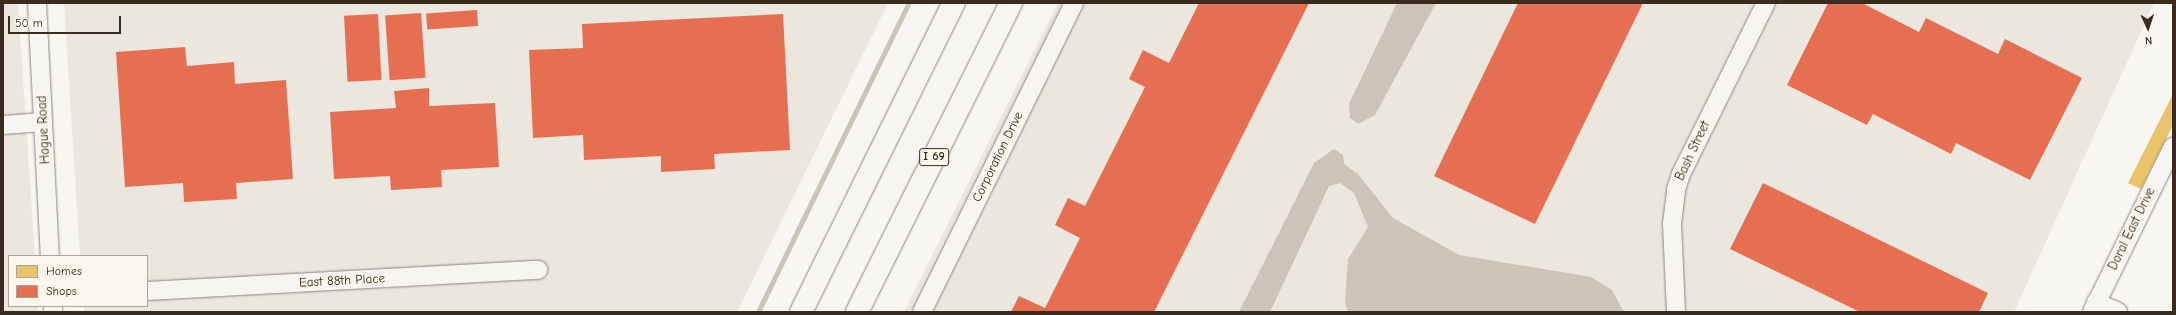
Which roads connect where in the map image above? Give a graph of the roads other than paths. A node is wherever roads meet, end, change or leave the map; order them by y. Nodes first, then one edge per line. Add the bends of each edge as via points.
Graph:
1 (38, 3) edge
2 (954, 3) edge
3 (959, 3) edge
4 (1011, 3) edge
5 (1074, 3) edge
6 (1766, 3) edge
7 (930, 54) junction
8 (43, 122) junction
9 (3, 125) edge
10 (2173, 146) edge
11 (50, 255) edge
12 (538, 270) dead end
13 (148, 291) edge
14 (2094, 307) edge
15 (801, 312) edge
16 (857, 312) edge
17 (922, 312) edge
18 (1676, 312) edge
19 (2118, 312) edge

1 - 8 street, Hague Road
2 - 7 highway
3 - 7 highway
4 - 16 highway, I 69
5 - 17 street, Corporation Drive
6 - 18 street, Bash Street via 1676,190 1672,224
7 - 15 highway
8 - 9 street
8 - 11 street, Hague Road
10 - 14 street, Doral East Drive
12 - 13 street, East 88th Place
14 - 19 street

